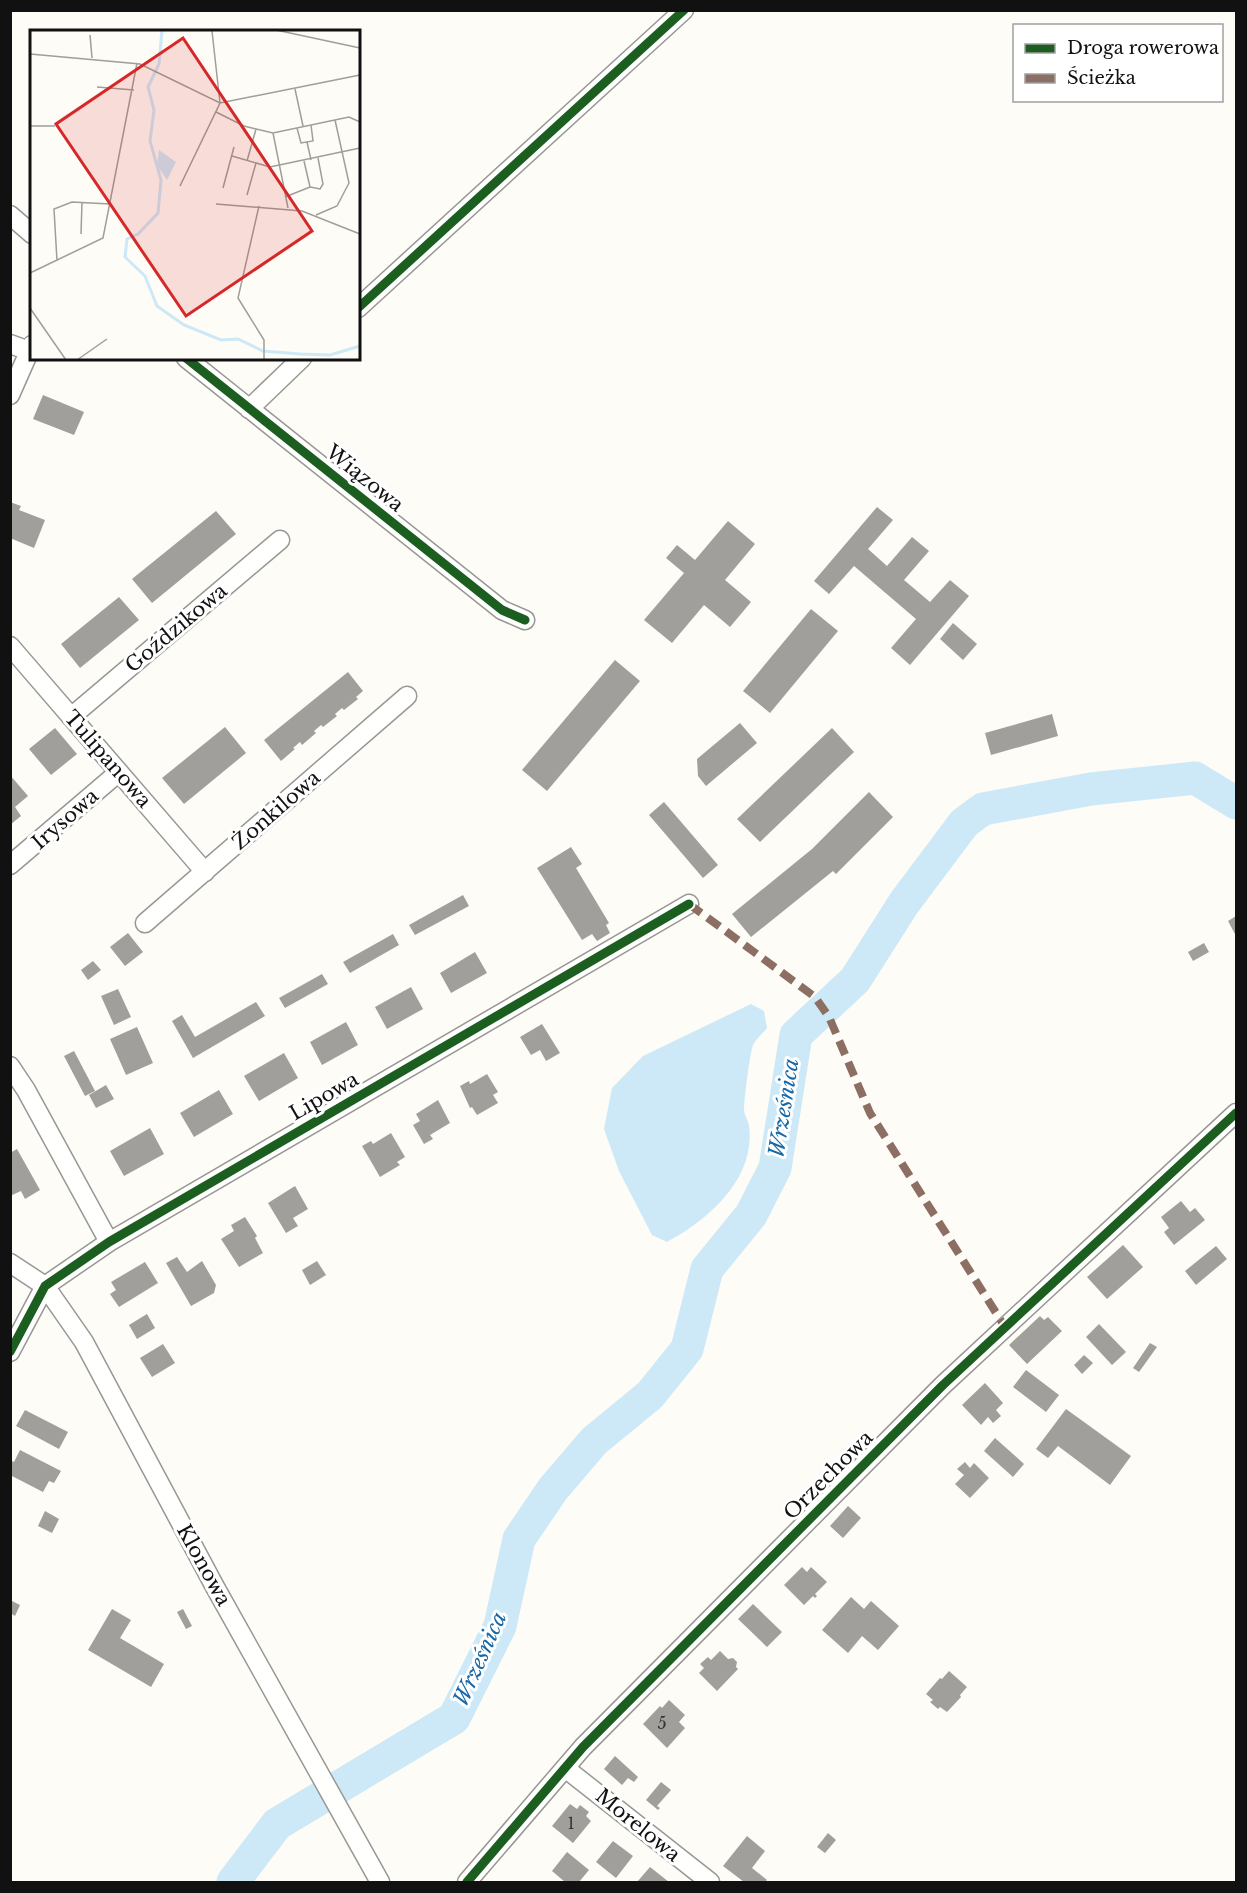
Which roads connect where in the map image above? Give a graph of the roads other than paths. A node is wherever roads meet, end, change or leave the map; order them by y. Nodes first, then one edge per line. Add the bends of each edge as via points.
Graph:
1 (684, 10) edge
2 (10, 215) edge
3 (30, 232) edge
4 (360, 306) edge
5 (10, 344) edge
6 (30, 348) edge
7 (188, 360) edge
8 (300, 360) edge
9 (10, 395) edge
10 (249, 409) junction
11 (280, 540) dead end
12 (525, 620) dead end
13 (10, 646) edge
14 (407, 696) dead end
15 (71, 717) junction
16 (119, 772) junction
17 (10, 865) edge
18 (205, 872) junction
19 (689, 904) dead end
20 (145, 923) dead end
21 (10, 1066) edge
22 (1236, 1113) edge
23 (109, 1242) junction
24 (10, 1263) edge
25 (45, 1286) junction
26 (10, 1352) edge
27 (565, 1767) junction
28 (380, 1882) edge
29 (467, 1882) edge
30 (710, 1882) edge

1 - 4 street
2 - 3 street
5 - 6 street
6 - 9 street
7 - 10 street, Wiązowa
8 - 10 street
10 - 12 street, Wiązowa via 502,610
11 - 15 street, Goździkowa
13 - 15 street, Tulipanowa
14 - 18 street, Żonkilowa
15 - 16 street, Tulipanowa
16 - 17 street, Irysowa
16 - 18 street, Tulipanowa
18 - 20 street, Żonkilowa
19 - 23 street, Lipowa
21 - 23 street
22 - 27 street, Orzechowa via 943,1385
23 - 25 street, Lipowa
24 - 25 street, Klonowa
25 - 26 street, Lipowa
25 - 28 street, Klonowa via 84,1342
27 - 29 street, Orzechowa
27 - 30 street, Morelowa

